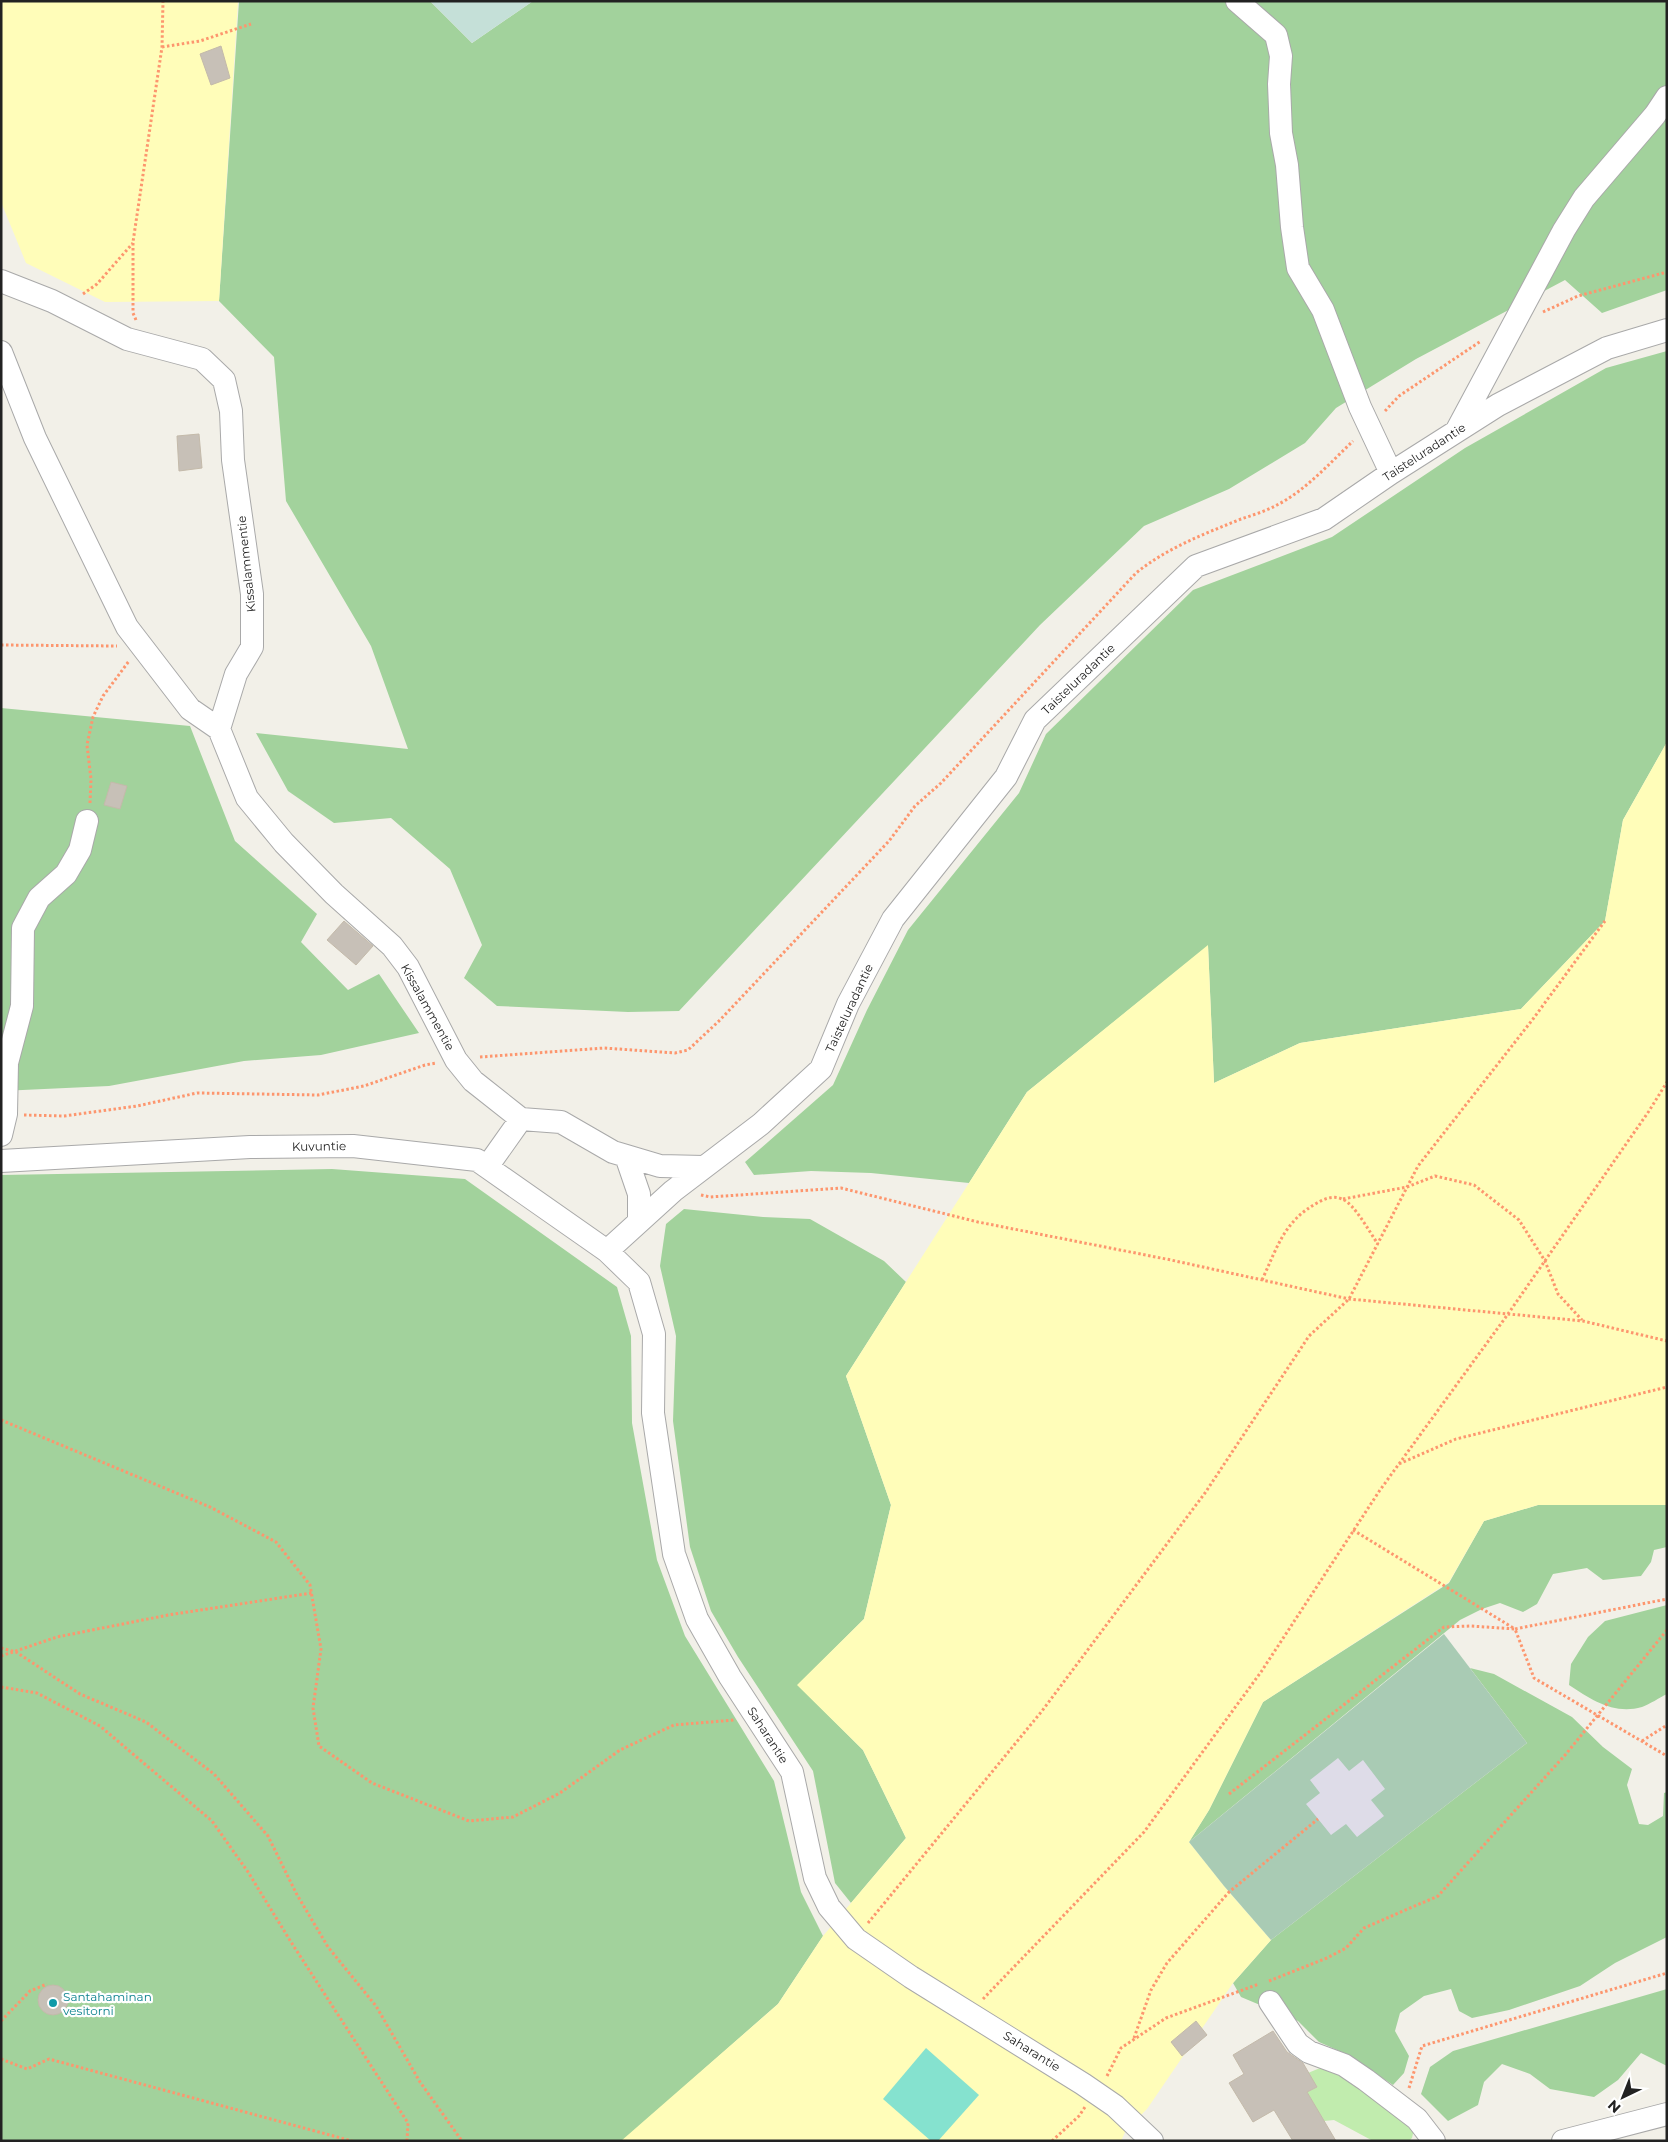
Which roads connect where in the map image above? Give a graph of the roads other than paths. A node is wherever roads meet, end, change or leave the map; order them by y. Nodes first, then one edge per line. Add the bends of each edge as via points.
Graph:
1 (1237, 1) edge
2 (1667, 97) edge
3 (1, 281) edge
4 (1667, 330) edge
5 (1, 352) edge
6 (1457, 431) junction
7 (1391, 473) junction
8 (219, 729) junction
9 (87, 821) road end
10 (521, 1118) junction
11 (4, 1124) edge
12 (626, 1156) junction
13 (1, 1161) edge
14 (487, 1167) junction
15 (704, 1167) junction
16 (639, 1222) junction
17 (607, 1252) junction
18 (1270, 2002) dead end
19 (1667, 2114) edge
20 (1152, 2141) edge
21 (1434, 2141) edge
22 (1563, 2141) edge

1 - 7 street via 1276,35 1281,56 1281,133 1298,268 1323,310
2 - 6 street via 1656,115 1584,198
3 - 8 street, Kissalammentie via 127,339 202,359 224,380 231,411 233,460 252,594 252,647 236,674
4 - 6 street, Taisteluradantie via 1607,348 1498,405
5 - 8 street via 35,438 127,627 190,709
6 - 7 street, Taisteluradantie
7 - 15 street, Taisteluradantie via 1324,519 1196,566 1035,720 1006,777 893,919 848,1004 821,1068 761,1124
8 - 10 street, Kissalammentie via 247,798 284,843 392,946 408,967 456,1060 473,1081
9 - 11 street via 80,850 66,874 38,898 23,928 22,1006 7,1063
10 - 12 street via 560,1122
10 - 14 street
12 - 15 street via 660,1166
12 - 16 street via 639,1194
13 - 14 street, Kuvuntie via 250,1147 353,1146 477,1160
14 - 17 street, Kuvuntie
15 - 16 street, Taisteluradantie
16 - 17 street, Taisteluradantie
17 - 20 street, Saharantie via 639,1282 654,1334 653,1413 674,1554 697,1619 730,1677 792,1772 815,1878 829,1907 856,1939 1095,2092
18 - 21 street via 1298,2044 1309,2052 1344,2065 1417,2120
19 - 22 street

